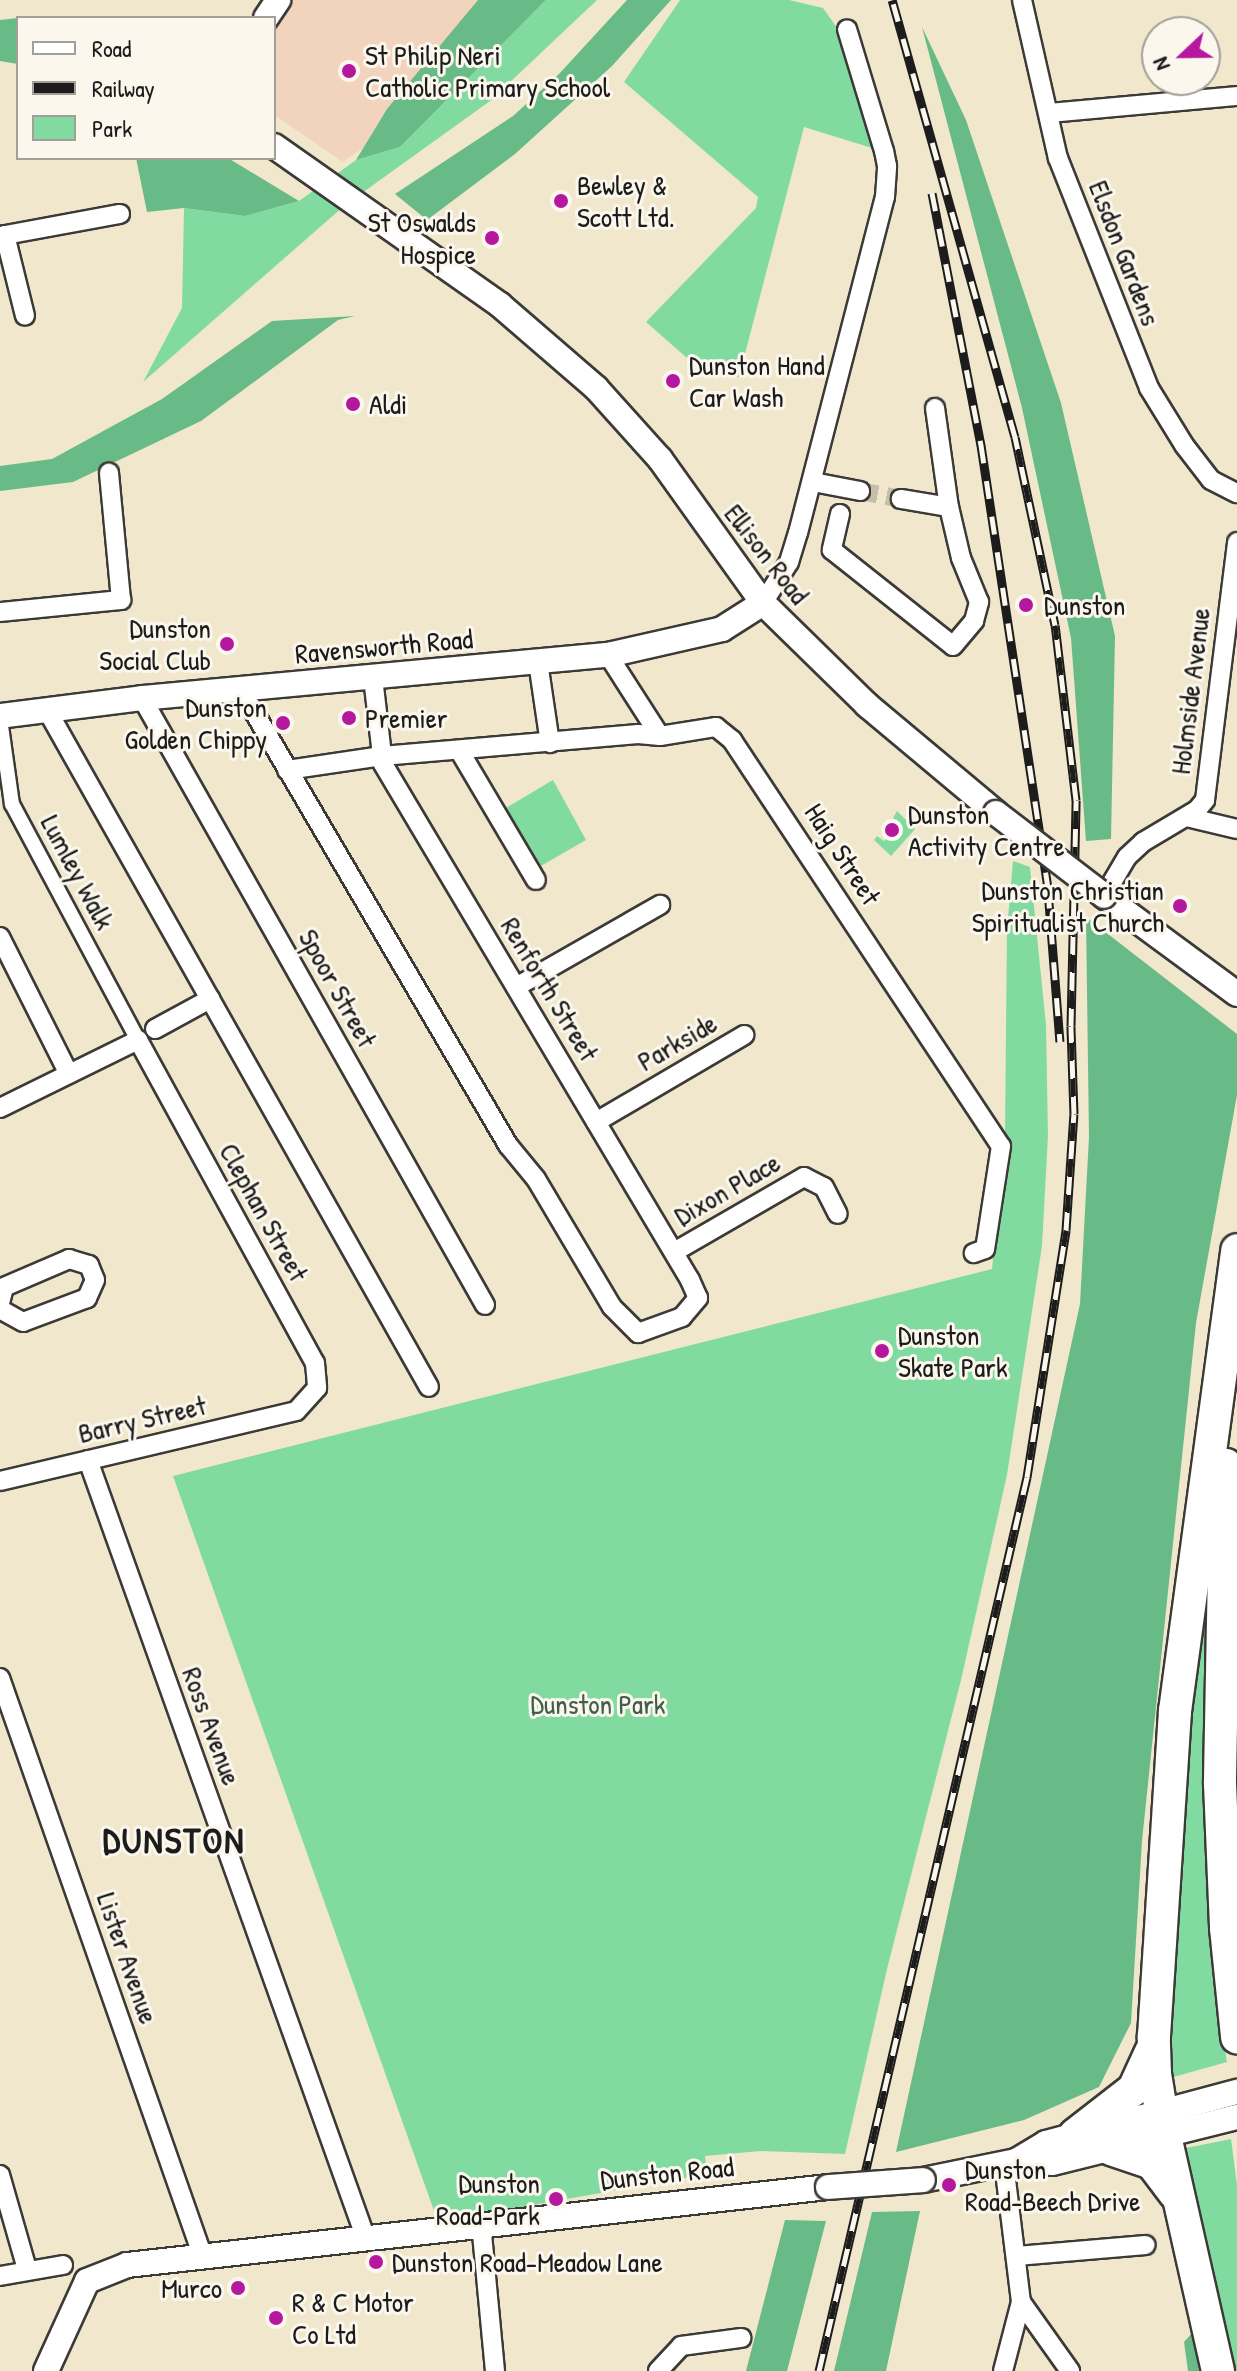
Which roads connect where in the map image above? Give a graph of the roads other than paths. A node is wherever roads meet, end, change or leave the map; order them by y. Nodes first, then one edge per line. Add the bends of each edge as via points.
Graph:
1 (1022, 0) edge
2 (847, 29) dead end
3 (1237, 96) edge
4 (1050, 113) junction
5 (276, 147) edge
6 (120, 214) dead end
7 (3, 235) edge
8 (25, 316) dead end
9 (935, 408) dead end
10 (109, 473) dead end
11 (813, 482) junction
12 (860, 491) tunnel mouth
13 (1237, 493) edge
14 (901, 499) tunnel mouth
15 (949, 507) junction
16 (840, 514) dead end
17 (1237, 542) edge
18 (763, 603) junction
19 (0, 612) edge
20 (608, 655) junction
21 (538, 662) junction
22 (373, 678) junction
23 (240, 688) junction
24 (142, 698) junction
25 (47, 710) junction
26 (0, 718) edge
27 (660, 736) junction
28 (549, 738) junction
29 (459, 750) junction
30 (382, 756) junction
31 (287, 770) junction
32 (1187, 817) junction
33 (1237, 829) edge
34 (536, 880) dead end
35 (1104, 896) junction
36 (660, 905) dead end
37 (0, 937) edge
38 (8, 971) edge
39 (516, 987) junction
40 (1232, 991) edge
41 (210, 999) junction
42 (155, 1029) dead end
43 (744, 1035) dead end
44 (138, 1040) junction
45 (69, 1074) junction
46 (0, 1108) edge
47 (596, 1122) junction
48 (838, 1214) dead end
49 (1237, 1250) edge
50 (674, 1252) junction
51 (974, 1253) dead end
52 (1237, 1300) edge
53 (0, 1303) edge
54 (485, 1305) dead end
55 (0, 1309) edge
56 (429, 1387) dead end
57 (296, 1411) joint
58 (88, 1460) junction
59 (0, 1481) edge
60 (0, 1678) edge
61 (1154, 2036) junction
62 (1237, 2037) edge
63 (1237, 2092) edge
64 (1205, 2113) junction
65 (1237, 2117) edge
66 (1163, 2123) junction
67 (1075, 2135) junction
68 (1111, 2149) junction
69 (1010, 2162) junction
70 (0, 2175) edge
71 (1181, 2203) junction
72 (481, 2223) junction
73 (365, 2236) junction
74 (1146, 2245) dead end
75 (1017, 2256) junction
76 (203, 2257) junction
77 (63, 2265) dead end
78 (27, 2269) junction
79 (0, 2276) edge
80 (1021, 2302) junction
81 (741, 2338) dead end
82 (46, 2371) edge
83 (495, 2371) edge
84 (658, 2371) edge
85 (1003, 2371) edge
86 (1070, 2371) edge
87 (1218, 2371) edge

1 - 4 street, Elsdon Gardens
2 - 11 street via 884,151 887,181
3 - 4 street
4 - 13 street, Elsdon Gardens via 1058,158 1149,388 1211,480
5 - 18 street, Ellison Road via 500,305 596,388 660,459
6 - 7 street
7 - 8 street
9 - 15 street
10 - 19 street via 121,600
11 - 12 street
11 - 18 street via 789,562
14 - 15 street
15 - 16 street via 979,602 974,621 953,646 832,550
17 - 32 street, Holmside Avenue via 1205,800
18 - 20 street, Ravensworth Road via 722,629
18 - 35 street, Ellison Road, bridge via 867,705
20 - 21 street, Ravensworth Road
20 - 27 street
21 - 22 street, Ravensworth Road
21 - 28 street
22 - 23 street, Ravensworth Road
22 - 30 street, Renforth Street
23 - 24 street, Ravensworth Road
23 - 31 street
24 - 25 street, Ravensworth Road
24 - 54 street, Spoor Street
25 - 26 street, Ravensworth Road
25 - 41 street
26 - 44 street, Lumley Walk via 12,804
27 - 28 street, Haig Street
27 - 51 street, Haig Street via 716,727 732,740 1001,1146 985,1249
28 - 29 street, Haig Street
29 - 30 street, Haig Street
29 - 34 street
30 - 31 street, Haig Street
30 - 39 street, Renforth Street
31 - 50 street, Renforth Street via 508,1145 536,1179 612,1307 638,1333 682,1317 698,1298
32 - 33 street
32 - 35 street, Holmside Avenue via 1127,857
35 - 40 street, Ellison Road
36 - 39 street
37 - 38 street
38 - 45 street
39 - 47 street, Renforth Street
41 - 42 street
41 - 56 street
43 - 47 street, Parkside
44 - 45 street
44 - 57 street, Clephan Street via 315,1363 317,1388
45 - 46 street
47 - 50 street, Renforth Street
48 - 50 street, Dixon Place via 824,1187 804,1177
49 - 61 highway via 1175,1711
52 - 62 highway via 1227,1438 1220,1784
53 - 55 street via 4,1287 69,1259 89,1265 95,1280 87,1298 23,1322
57 - 58 street, Barry Street
58 - 59 street, Barry Street
58 - 73 street, Ross Avenue
60 - 76 street, Lister Avenue
61 - 66 highway
61 - 67 highway via 1134,2089
63 - 64 street
64 - 65 street
64 - 66 street
66 - 67 street, Dunston Road
66 - 68 street, Dunston Road
66 - 71 highway
67 - 69 street, Dunston Road
68 - 69 street, Dunston Road via 1052,2163
68 - 71 highway via 1152,2163
69 - 72 street, Dunston Road, bridge via 923,2180
69 - 75 street
70 - 78 street
71 - 87 highway
72 - 73 street, Dunston Road
72 - 83 street
73 - 76 street, Dunston Road
74 - 75 street
75 - 80 street
76 - 82 street, Dunston Road via 127,2265 87,2281
77 - 78 street
78 - 79 street
80 - 85 street
80 - 86 street
81 - 84 street via 681,2346

